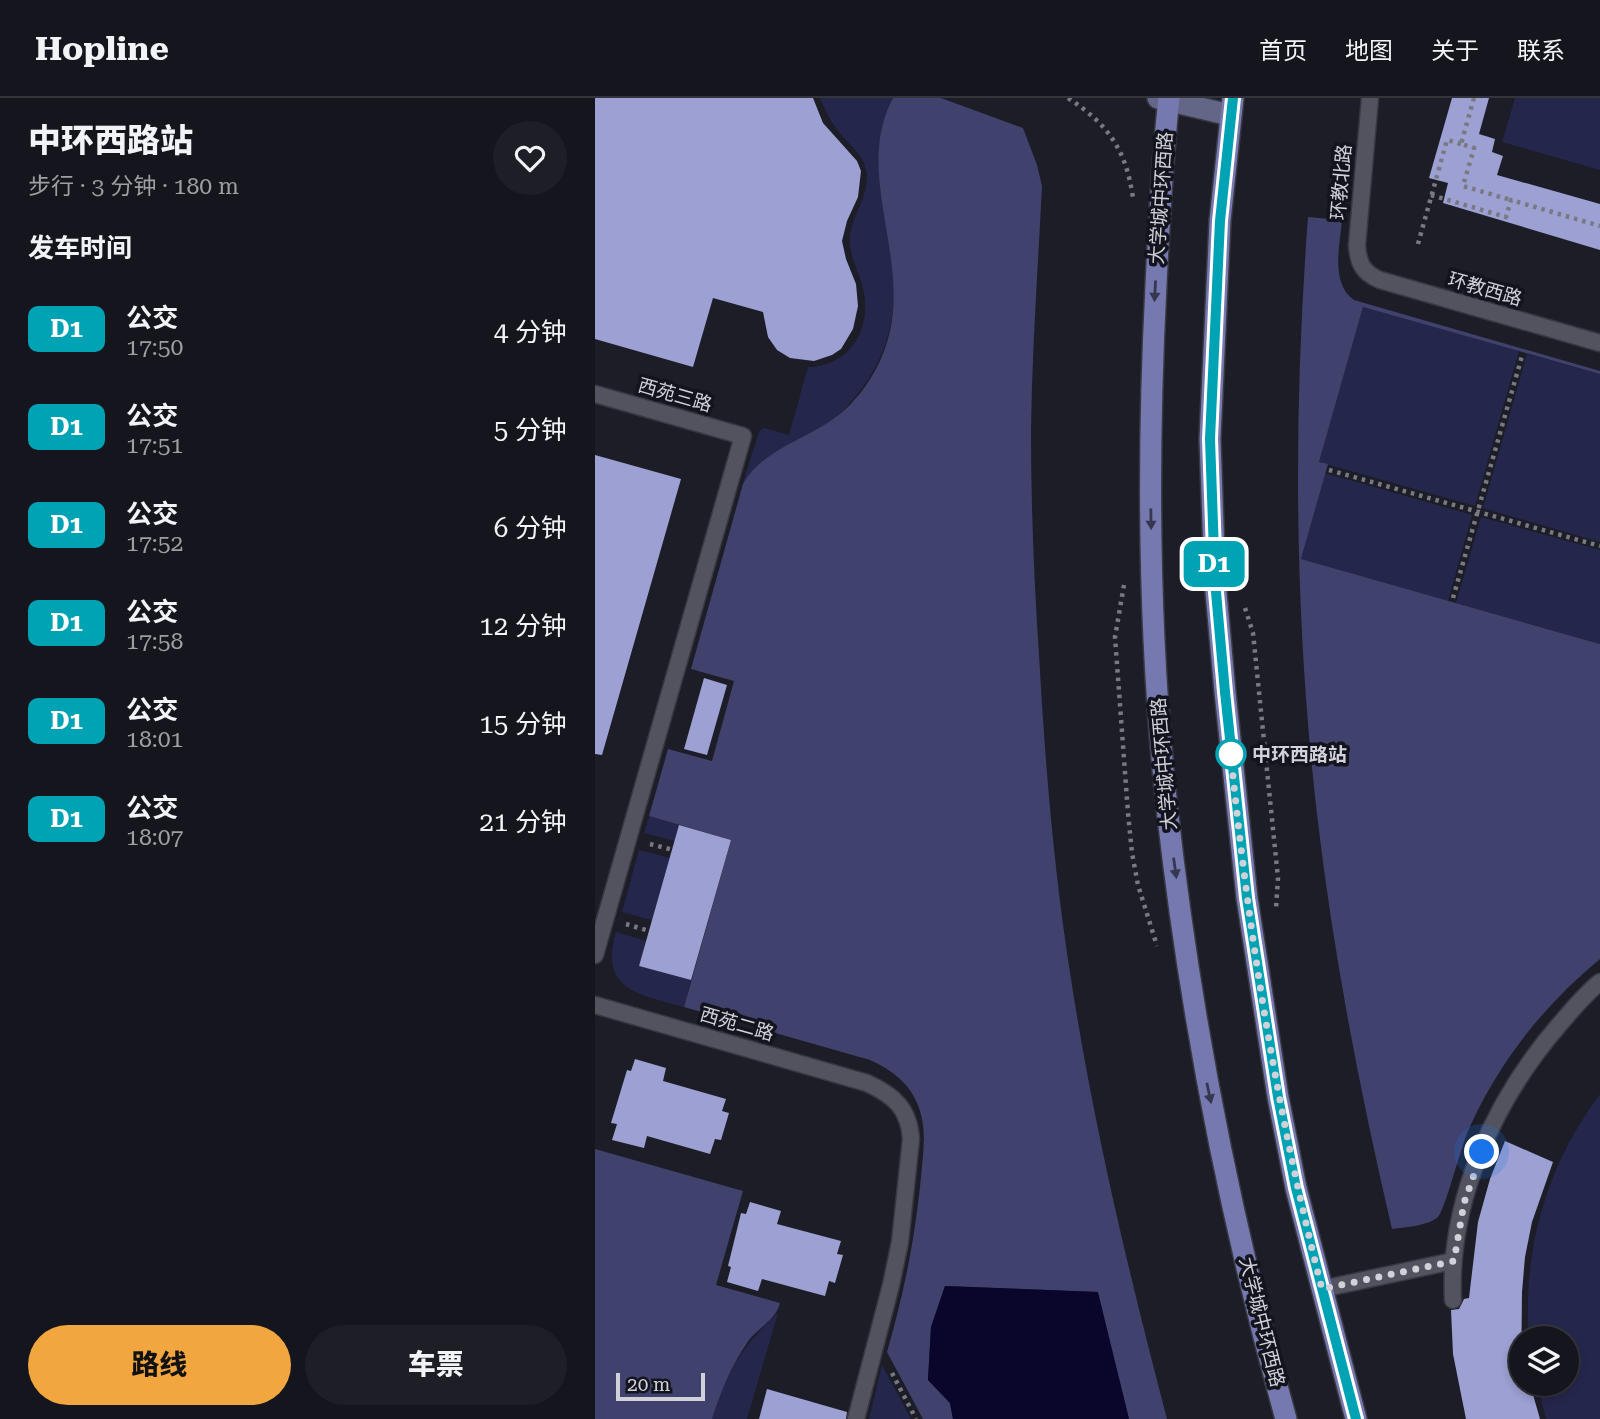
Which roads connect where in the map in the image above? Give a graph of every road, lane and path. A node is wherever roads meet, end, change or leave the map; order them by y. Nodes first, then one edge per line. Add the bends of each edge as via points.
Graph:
1 (1370, 98) edge
2 (1474, 98) edge
3 (1165, 99) edge
4 (1231, 107) edge
5 (1461, 144) junction
6 (1431, 195) junction
7 (1511, 200) junction
8 (1600, 226) edge
9 (1418, 244) dead end
10 (1363, 268) joint
11 (1600, 343) edge
12 (1522, 356) dead end
13 (595, 394) edge
14 (1329, 470) dead end
15 (1478, 512) junction
16 (1600, 546) edge
17 (1241, 596) dead end
18 (1453, 598) dead end
19 (1276, 920) dead end
20 (595, 955) edge
21 (1600, 982) edge
22 (595, 1005) edge
23 (1454, 1261) junction
24 (1322, 1289) junction
25 (1453, 1300) dead end
26 (897, 1381) dead end
27 (856, 1419) edge
28 (916, 1419) edge
29 (1286, 1419) edge
30 (1356, 1419) edge

1 - 10 lane, 环教北路 via 1357,245
2 - 5 path
3 - 4 main road
3 -> 29 main road, 大学城中环西路 via 1150,485 1167,807 1205,1074
4 - 24 main road via 1220,221 1210,439 1215,581 1235,800 1261,999 1296,1188
5 - 6 path via 1447,140
5 - 7 path via 1474,148 1464,186
6 - 7 path via 1506,217
6 - 9 path
7 - 8 path
10 - 11 lane, 环教西路 via 1380,280
12 - 15 path
13 - 20 lane, 西苑三路 via 743,436
14 - 15 path
15 - 16 path
15 - 18 path
17 - 19 path via 1253,633 1278,878
21 - 23 lane via 1525,1067 1489,1133 1464,1203
22 - 27 lane, 西苑二路 via 867,1083 901,1105 911,1139 900,1242
23 - 24 lane
23 - 25 lane
24 - 30 main road
26 - 28 path

